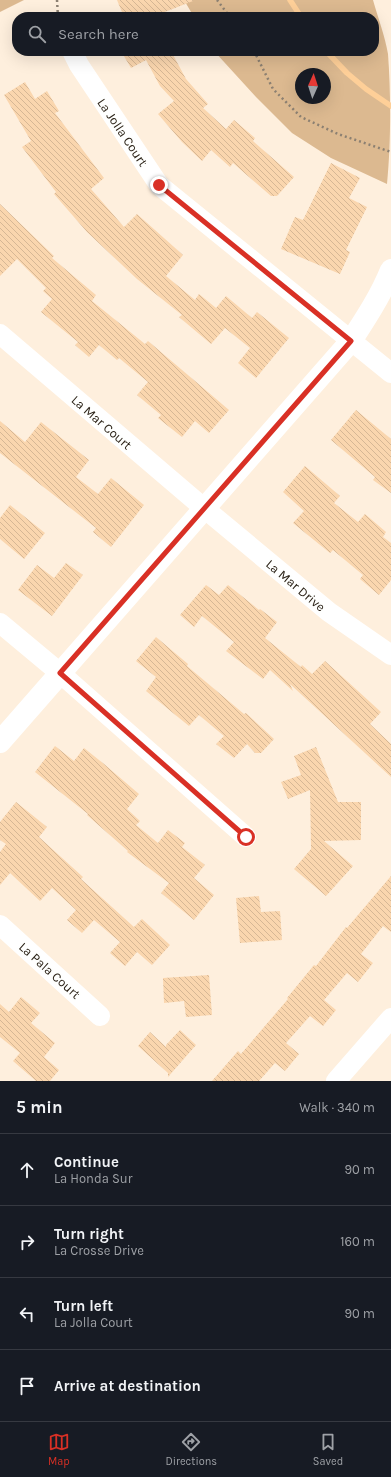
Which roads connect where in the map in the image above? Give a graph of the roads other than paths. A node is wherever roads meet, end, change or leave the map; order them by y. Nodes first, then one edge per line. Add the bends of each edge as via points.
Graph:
1 (74, 56) edge
2 (391, 270) edge
3 (0, 334) edge
4 (351, 341) junction
5 (391, 373) edge
6 (205, 509) junction
7 (0, 623) edge
8 (391, 655) edge
9 (60, 673) junction
10 (0, 742) edge
11 (246, 837) dead end
12 (0, 925) edge
13 (100, 1016) dead end
14 (391, 1018) edge
15 (336, 1081) edge

1 - 4 street, La Jolla Court via 159,185
2 - 4 street via 386,283
3 - 6 street, La Mar Court
4 - 5 street, La Jolla Court
4 - 6 street
6 - 8 street, La Mar Drive via 329,612
6 - 9 street
7 - 9 street
9 - 10 street
9 - 11 street
12 - 13 street, La Pala Court
14 - 15 street

